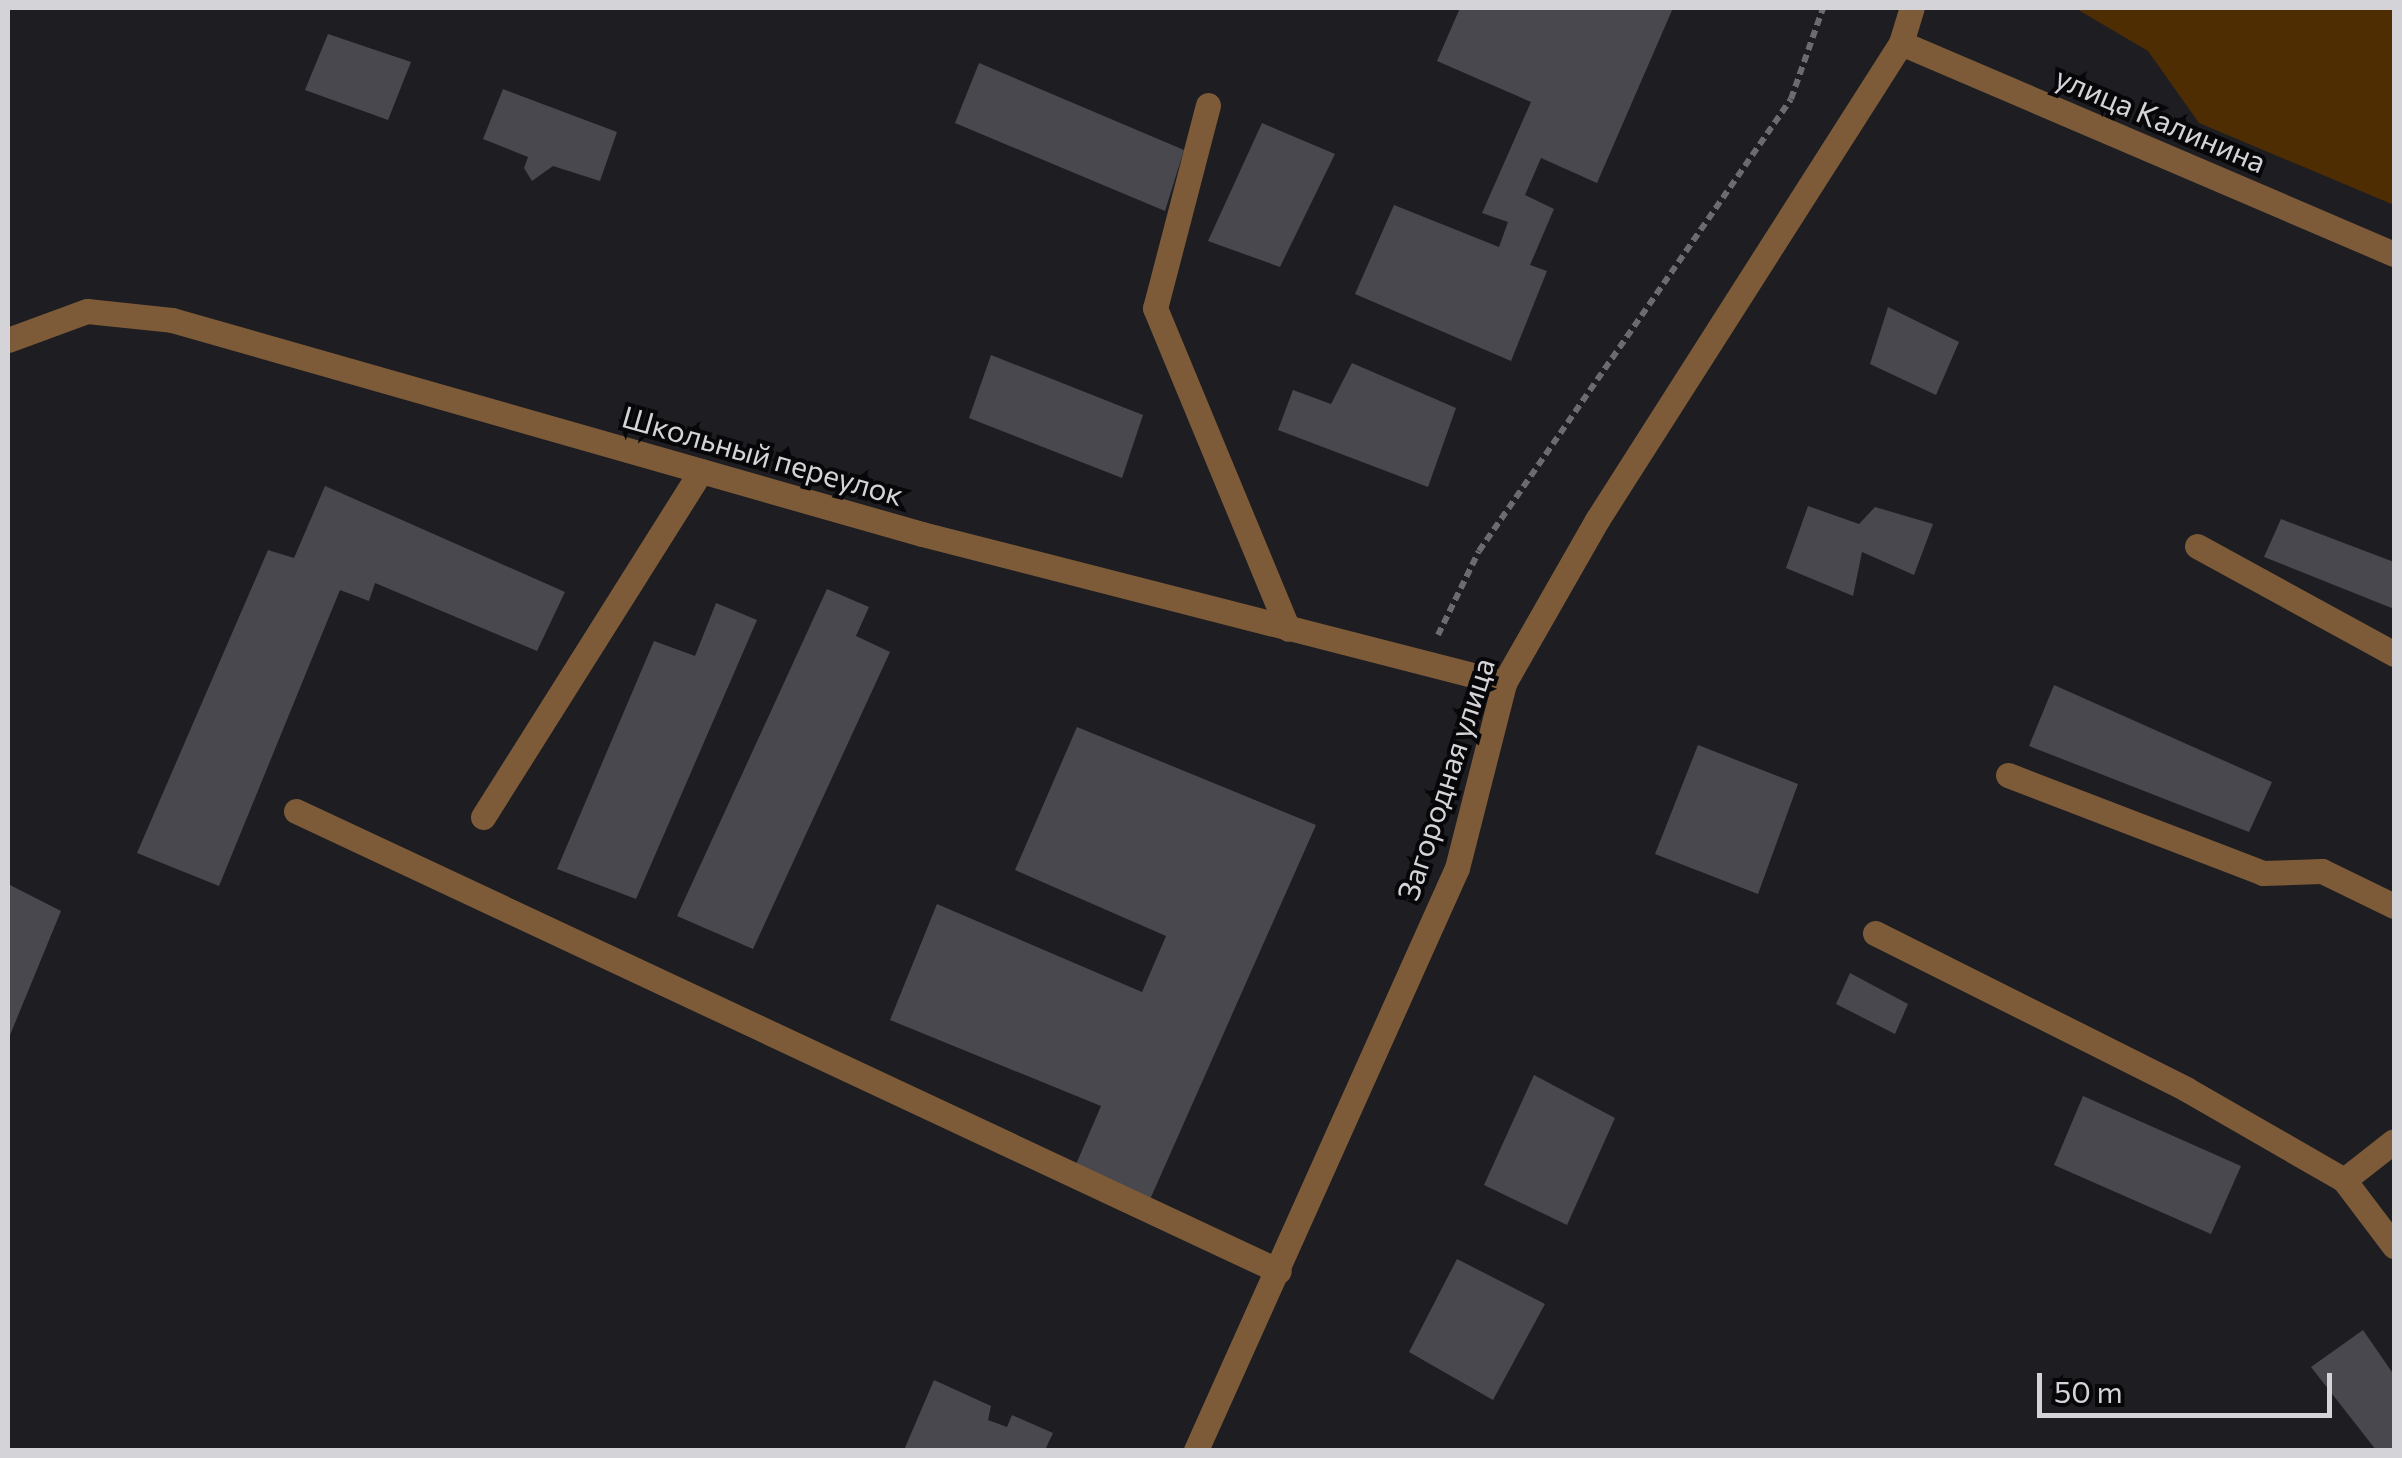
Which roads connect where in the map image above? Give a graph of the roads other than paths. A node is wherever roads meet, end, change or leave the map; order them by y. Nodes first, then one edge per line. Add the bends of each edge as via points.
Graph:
1 (1912, 8) edge
2 (1901, 43) junction
3 (1208, 106) dead end
4 (2394, 254) edge
5 (8, 340) edge
6 (702, 471) junction
7 (2197, 546) dead end
8 (1288, 628) junction
9 (2394, 654) edge
10 (1504, 683) junction
11 (2008, 775) dead end
12 (296, 811) dead end
13 (482, 817) dead end
14 (2394, 906) edge
15 (1875, 933) dead end
16 (2394, 1141) edge
17 (2344, 1180) junction
18 (2394, 1246) edge
19 (1278, 1271) junction
20 (1196, 1450) edge

1 - 2 street, Загородная улица
2 - 4 street, улица Калинина
2 - 10 street, Загородная улица via 1597,520
3 - 8 street via 1154,308
5 - 6 street, Школьный переулок via 87,311 172,320
6 - 8 street, Школьный переулок
6 - 13 street
7 - 9 street
8 - 10 street, Школьный переулок
10 - 19 street, Загородная улица via 1456,868
11 - 14 street via 2263,873 2322,871
12 - 19 street
15 - 17 street via 2186,1090
16 - 17 street
17 - 18 street
19 - 20 street, Загородная улица

